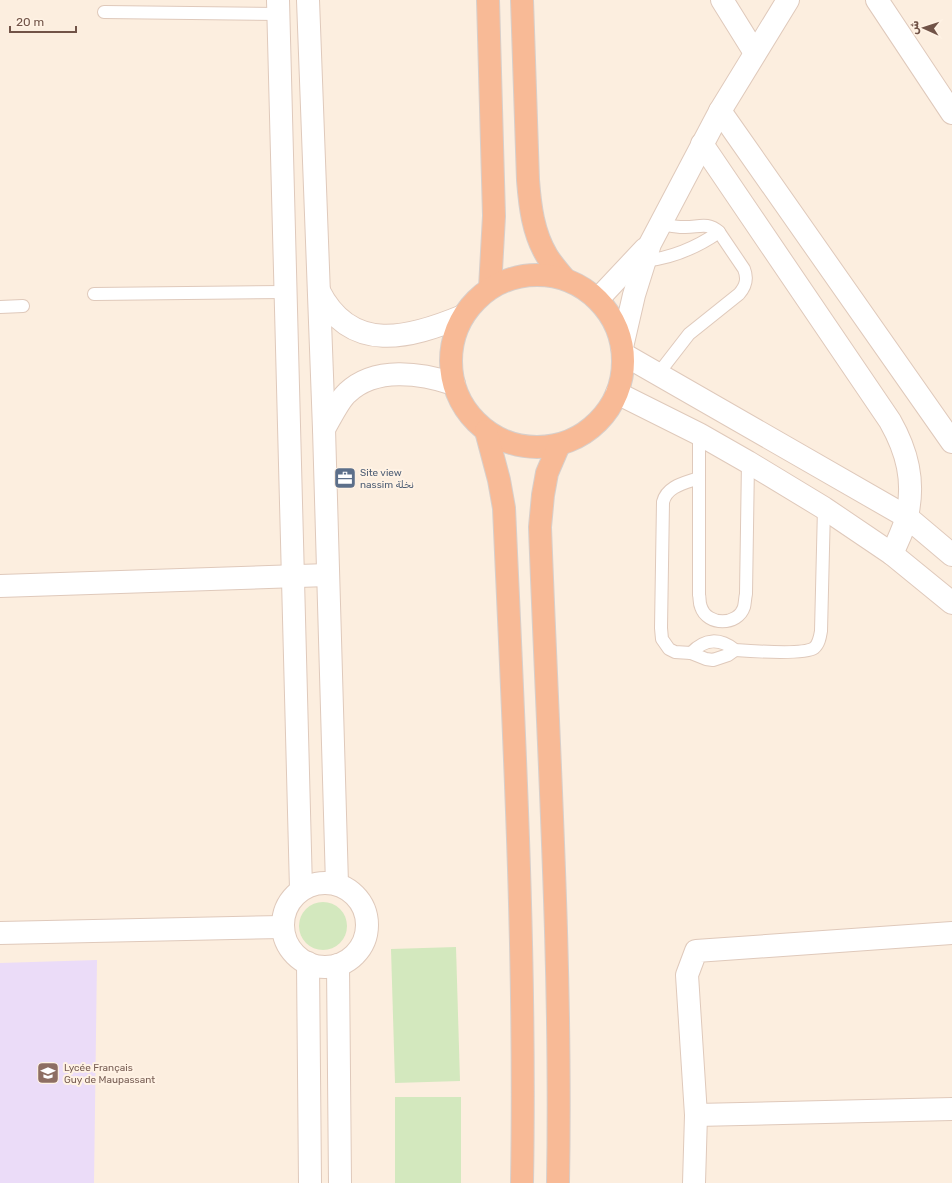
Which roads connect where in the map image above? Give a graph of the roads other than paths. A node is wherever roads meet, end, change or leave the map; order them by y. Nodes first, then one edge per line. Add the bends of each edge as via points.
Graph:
1 (488, 0) edge
2 (522, 0) edge
3 (722, 0) edge
4 (788, 0) edge
5 (877, 0) edge
6 (279, 7) edge
7 (308, 8) edge
8 (104, 12) dead end
9 (755, 53) junction
10 (720, 111) junction
11 (952, 113) edge
12 (702, 144) junction
13 (660, 224) junction
14 (719, 232) junction
15 (647, 252) junction
16 (564, 278) junction
17 (490, 288) junction
18 (318, 290) junction
19 (286, 292) junction
20 (94, 294) dead end
21 (598, 299) junction
22 (0, 306) edge
23 (24, 306) dead end
24 (464, 316) junction
25 (622, 350) junction
26 (658, 374) junction
27 (454, 384) junction
28 (617, 393) junction
29 (324, 429) junction
30 (486, 431) junction
31 (699, 434) junction
32 (952, 442) edge
33 (559, 444) junction
34 (748, 462) junction
35 (699, 478) junction
36 (824, 508) junction
37 (907, 517) junction
38 (892, 554) junction
39 (952, 555) edge
40 (328, 575) junction
41 (293, 576) junction
42 (0, 586) edge
43 (952, 603) edge
44 (735, 650) junction
45 (691, 653) junction
46 (337, 884) junction
47 (301, 889) junction
48 (283, 927) junction
49 (0, 933) edge
50 (952, 933) edge
51 (308, 963) junction
52 (338, 965) junction
53 (952, 1109) edge
54 (696, 1115) junction
55 (310, 1183) edge
56 (340, 1183) edge
57 (522, 1183) edge
58 (558, 1183) edge
59 (694, 1183) edge

1 - 17 highway via 494,216
2 - 16 highway via 530,207 537,233 547,255
3 - 9 street
4 - 9 street
5 - 11 street
6 - 7 street
6 - 8 lane
6 - 19 street
7 - 18 street
9 - 10 street
10 - 12 street
10 - 32 street
12 - 13 street
12 - 37 street via 900,438 910,477
13 - 14 lane via 683,227 704,224
13 - 15 street
14 - 15 lane via 681,253 661,259
14 - 26 lane via 744,269 744,289 689,334
15 - 21 street
15 - 25 street
16 - 17 highway via 546,275 523,276 511,278
16 - 21 highway
17 - 24 highway via 471,305
18 - 24 street via 328,308 342,322 366,334 393,336 429,329
18 - 29 street
19 - 20 lane
19 - 41 street
21 - 25 highway via 615,324
22 - 23 lane
24 - 27 highway via 451,352
25 - 26 street
25 - 28 highway via 622,374
26 - 37 street
27 - 29 street via 435,378 396,374 366,380 346,394
27 - 30 highway via 464,408
28 - 31 street
28 - 33 highway via 594,426 572,440
29 - 40 street
30 - 33 highway via 498,438 524,446
30 - 57 highway via 499,480 504,516 518,866 524,1092
31 - 34 street
31 - 35 lane
33 - 58 highway via 547,473 540,527 559,1071
34 - 35 lane via 744,608 736,618 722,622 709,618 701,608
34 - 36 street
35 - 45 lane via 671,489 663,502 661,634 669,649
36 - 38 street
36 - 44 lane via 821,631 817,644 801,652
37 - 38 street
37 - 39 street
38 - 43 street
40 - 41 street
40 - 46 street
41 - 42 street
41 - 47 street
44 - 45 lane via 714,660
44 - 45 lane via 721,642 712,641 697,647
46 - 47 street via 323,882
46 - 52 street via 349,890 358,899 364,911 366,924 365,937 359,949
47 - 48 street via 289,903 284,914
48 - 49 street
48 - 51 street via 290,948
50 - 54 street via 696,951 687,976
51 - 52 street
51 - 55 street
52 - 56 street
53 - 54 street
54 - 59 street

